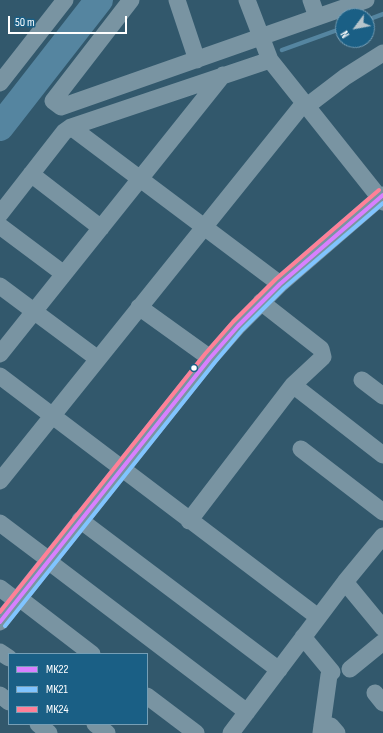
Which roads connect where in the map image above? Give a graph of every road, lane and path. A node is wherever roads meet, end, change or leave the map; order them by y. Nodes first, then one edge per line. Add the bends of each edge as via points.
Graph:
1 (65, 0) edge
2 (131, 0) edge
3 (177, 0) edge
4 (248, 0) edge
5 (311, 0) edge
6 (366, 0) edge
7 (317, 17) junction
8 (261, 38) junction
9 (383, 53) edge
10 (197, 60) junction
11 (270, 60) junction
12 (223, 75) junction
13 (0, 83) edge
14 (305, 104) junction
15 (72, 127) junction
16 (31, 174) junction
17 (140, 179) junction
18 (382, 198) edge
19 (0, 214) edge
20 (0, 226) edge
21 (204, 227) junction
22 (101, 228) junction
23 (64, 274) junction
24 (280, 284) junction
25 (0, 286) edge
26 (261, 302) junction
27 (140, 307) junction
28 (34, 311) junction
29 (0, 354) edge
30 (210, 358) junction
31 (98, 359) junction
32 (0, 376) edge
33 (362, 380) dead end
34 (293, 385) junction
35 (383, 396) edge
36 (52, 416) junction
37 (300, 449) dead end
38 (383, 455) edge
39 (123, 469) junction
40 (0, 481) edge
41 (383, 512) edge
42 (80, 520) junction
43 (189, 520) junction
44 (0, 523) edge
45 (380, 545) edge
46 (48, 561) junction
47 (345, 582) junction
48 (0, 588) edge
49 (18, 600) junction
50 (318, 617) junction
51 (0, 622) edge
52 (383, 628) edge
53 (303, 637) junction
54 (383, 642) edge
55 (91, 653) edge
56 (350, 669) dead end
57 (279, 670) junction
58 (0, 695) edge
59 (148, 697) edge
60 (8, 701) edge
61 (247, 712) junction
62 (39, 725) edge
63 (96, 725) edge
64 (321, 729) edge
65 (49, 733) edge
66 (107, 733) edge
67 (196, 733) edge
68 (231, 733) edge
69 (337, 733) edge

1 - 13 street
2 - 10 street via 53,101 61,107
3 - 10 street
4 - 8 street
5 - 7 street
6 - 7 street
7 - 8 street
8 - 10 street
8 - 11 street
9 - 14 street
11 - 12 street
11 - 14 street
12 - 15 street
12 - 17 street
14 - 18 street
14 - 21 street
15 - 16 street via 64,132
15 - 17 street
16 - 19 street
16 - 22 street
17 - 21 street
17 - 22 street
18 - 24 street
20 - 23 street
21 - 24 street
21 - 27 street
22 - 23 street
23 - 28 street
24 - 26 street
25 - 28 street
26 - 30 street
26 - 34 street via 321,349 323,357
27 - 30 street
27 - 31 street
28 - 29 street
28 - 31 street
30 - 39 street
31 - 36 street
32 - 36 street
33 - 35 street
34 - 38 street
34 - 43 street
36 - 39 street
36 - 40 street
37 - 41 street
39 - 42 street
39 - 43 street
42 - 46 street
42 - 57 street
43 - 50 street
44 - 46 street
45 - 47 street
46 - 49 street
46 - 61 street
47 - 50 street
47 - 52 street
48 - 49 street
49 - 51 street
49 - 55 street
50 - 53 street
53 - 57 street
53 - 64 street via 332,672 329,675
54 - 56 street
57 - 61 street
58 - 60 street
59 - 67 street
61 - 68 street
62 - 65 street
63 - 66 street
64 - 69 street via 331,726

